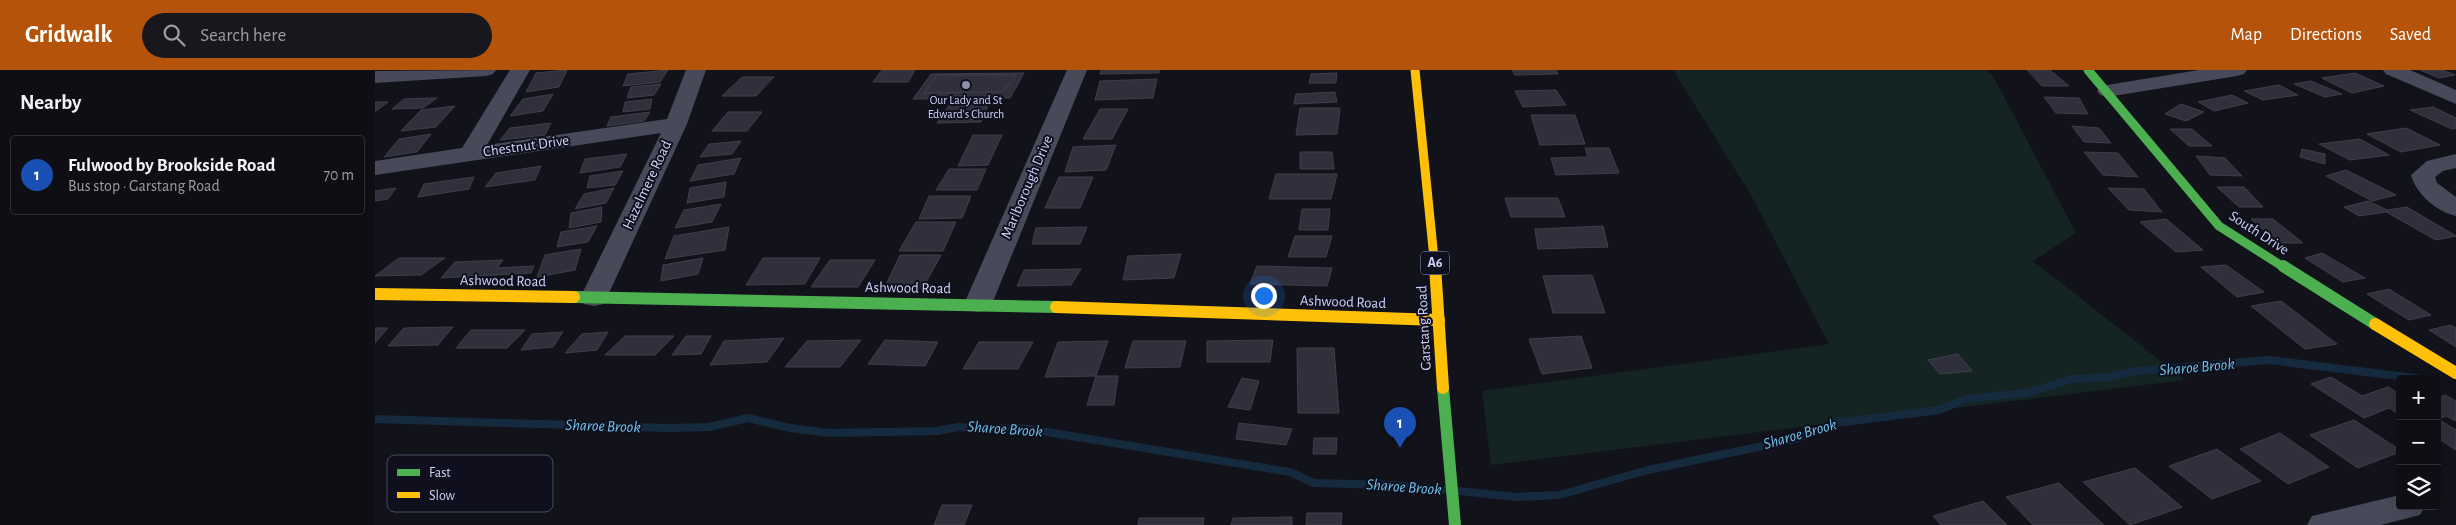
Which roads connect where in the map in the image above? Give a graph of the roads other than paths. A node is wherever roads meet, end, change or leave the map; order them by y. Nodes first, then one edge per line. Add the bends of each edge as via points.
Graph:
1 (487, 70) edge
2 (520, 70) edge
3 (696, 70) edge
4 (1077, 70) edge
5 (1415, 70) edge
6 (2088, 70) edge
7 (2237, 70) edge
8 (2393, 70) edge
9 (375, 77) edge
10 (2107, 91) junction
11 (2456, 98) edge
12 (676, 124) junction
13 (470, 154) junction
14 (2456, 161) edge
15 (375, 168) edge
16 (2456, 209) edge
17 (375, 294) edge
18 (594, 298) junction
19 (978, 304) junction
20 (1439, 320) junction
21 (2456, 373) edge
22 (2396, 509) edge
23 (1455, 525) edge
24 (2325, 525) edge

1 - 9 street
2 - 13 street
3 - 12 street, Hazelmere Road
4 - 19 street, Marlborough Drive
5 - 20 main road, Garstang Road / A6 via 1427,161
6 - 10 main road, South Drive
7 - 10 street
8 - 11 street
10 - 21 main road, South Drive via 2219,226
12 - 13 street, Chestnut Drive
12 - 18 street, Hazelmere Road
13 - 15 street, Chestnut Drive
14 - 16 street via 2435,166 2423,175 2426,186
17 - 18 main road, Ashwood Road
18 - 19 main road, Ashwood Road
19 - 20 main road, Ashwood Road
20 - 23 main road, Garstang Road / A6 via 1445,457
22 - 24 street

